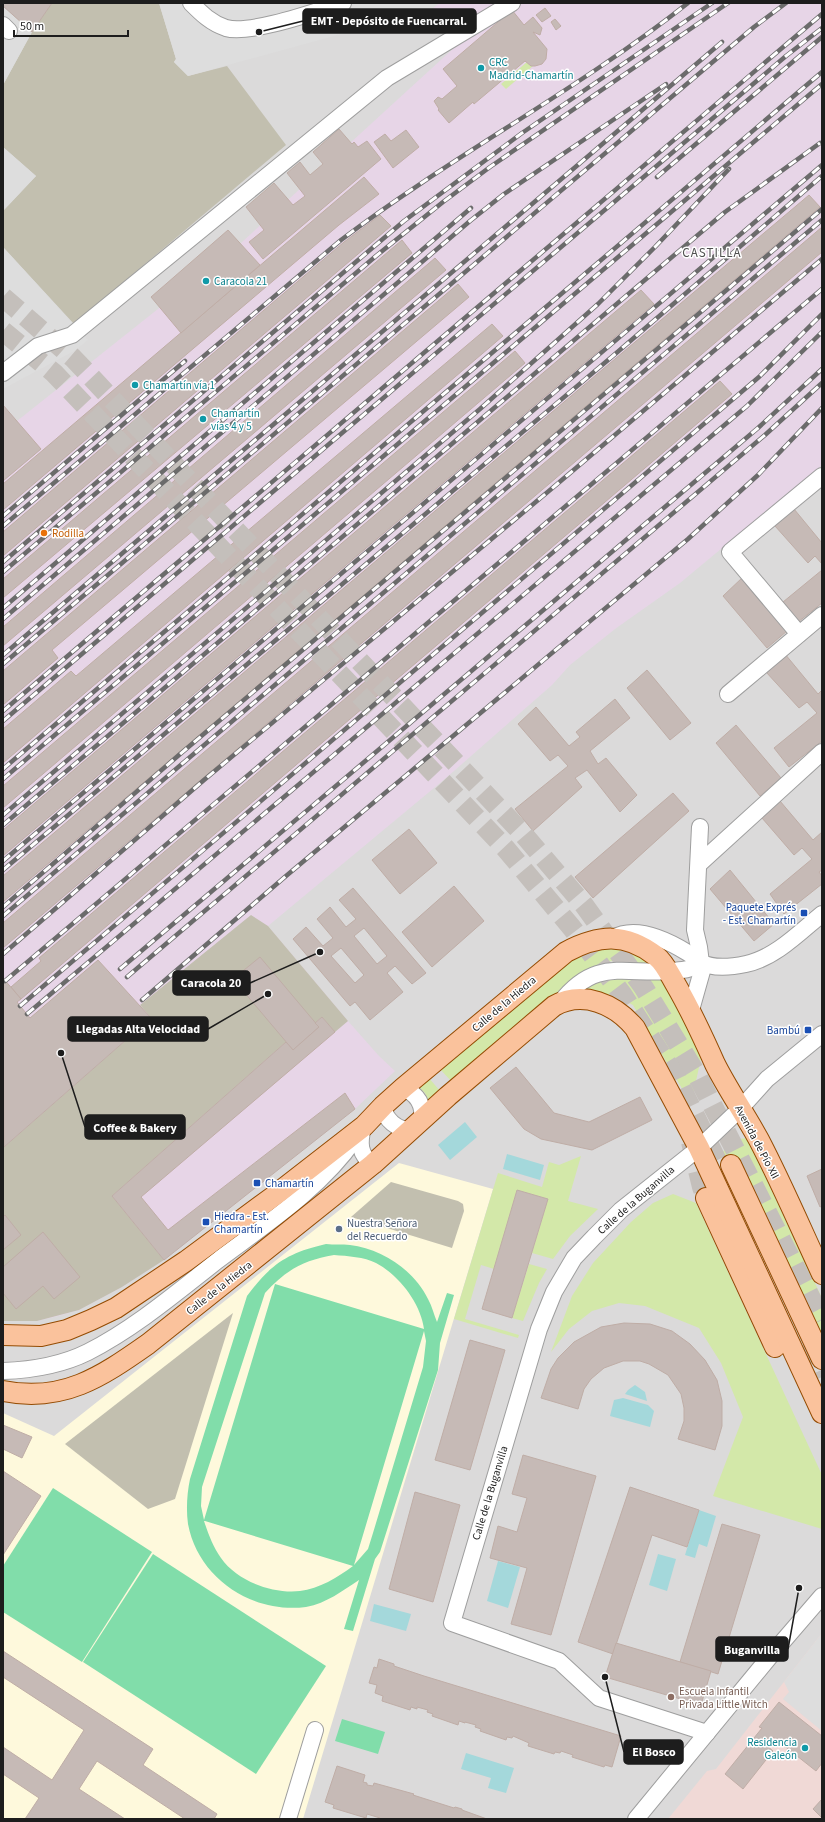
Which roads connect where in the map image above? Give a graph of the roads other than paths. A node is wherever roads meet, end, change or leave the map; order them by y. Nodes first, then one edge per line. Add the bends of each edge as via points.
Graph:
1 (191, 3) edge
2 (344, 3) edge
3 (512, 3) edge
4 (3, 373) edge
5 (822, 476) edge
6 (822, 615) edge
7 (799, 634) junction
8 (728, 694) dead end
9 (822, 752) edge
10 (700, 827) dead end
11 (699, 864) junction
12 (822, 914) edge
13 (613, 938) junction
14 (701, 962) junction
15 (668, 971) junction
16 (560, 1003) junction
17 (691, 1010) junction
18 (822, 1034) edge
19 (402, 1088) junction
20 (382, 1106) junction
21 (740, 1109) junction
22 (417, 1125) junction
23 (364, 1126) junction
24 (699, 1148) junction
25 (373, 1164) junction
26 (731, 1165) dead end
27 (330, 1169) junction
28 (706, 1198) tunnel mouth
29 (329, 1201) junction
30 (822, 1274) edge
31 (3, 1335) edge
32 (822, 1359) tunnel mouth
33 (3, 1371) edge
34 (3, 1391) edge
35 (822, 1412) edge
36 (822, 1423) edge
37 (822, 1596) edge
38 (315, 1730) dead end
39 (707, 1733) junction
40 (288, 1819) edge
41 (636, 1819) edge

1 - 2 street via 207,20 227,28 251,29
3 - 4 street via 386,78 72,335 38,346
5 - 7 street via 730,552
6 - 7 street
7 - 8 street
9 - 11 street
10 - 11 street
11 - 14 street via 695,930
12 - 14 street, Calle de la Hiedra via 788,942 747,964 720,966
13 - 14 street, Calle de la Hiedra via 628,932 639,933 668,943
13 - 15 main road, Calle de la Hiedra via 647,950 660,960
13 - 19 main road, Calle de la Hiedra via 597,939 566,952
14 - 15 street, Calle de la Hiedra via 691,969
14 - 17 street via 702,971
15 - 16 street, Calle de la Hiedra via 622,970 597,973 582,982
15 - 17 main road, Calle de la Hiedra
16 - 22 main road, Calle de la Hiedra
16 - 24 main road, Calle de la Hiedra via 571,1000 594,1001 608,1005 626,1018 635,1028
17 - 21 main road, Avenida de Pío XII
18 - 21 street via 767,1079
19 - 20 main road, Calle de la Hiedra
19 - 22 street via 416,1097 422,1105
20 - 22 street via 383,1112 393,1124 404,1130
20 - 23 main road, Calle de la Hiedra
21 - 24 street
21 - 30 main road, Avenida de Pío XII via 758,1139
22 - 25 main road, Calle de la Hiedra
23 - 25 street via 360,1140 362,1152
23 - 27 street, Calle de la Hiedra
23 - 31 main road, Calle de la Hiedra via 144,1291 110,1311 66,1330 41,1336
24 - 35 main road
24 - 39 street, Calle de la Buganvilla via 620,1210 574,1258 554,1292 539,1329 452,1624 559,1661 599,1698
25 - 29 main road, Calle de la Hiedra
26 - 32 main road
27 - 29 street via 326,1191
27 - 33 street, Calle de la Hiedra via 307,1192 132,1326 88,1352 68,1360 34,1368
28 - 36 main road via 790,1379
29 - 34 main road, Calle de la Hiedra via 148,1344 92,1380 53,1393
37 - 39 street
38 - 40 street
39 - 41 street

